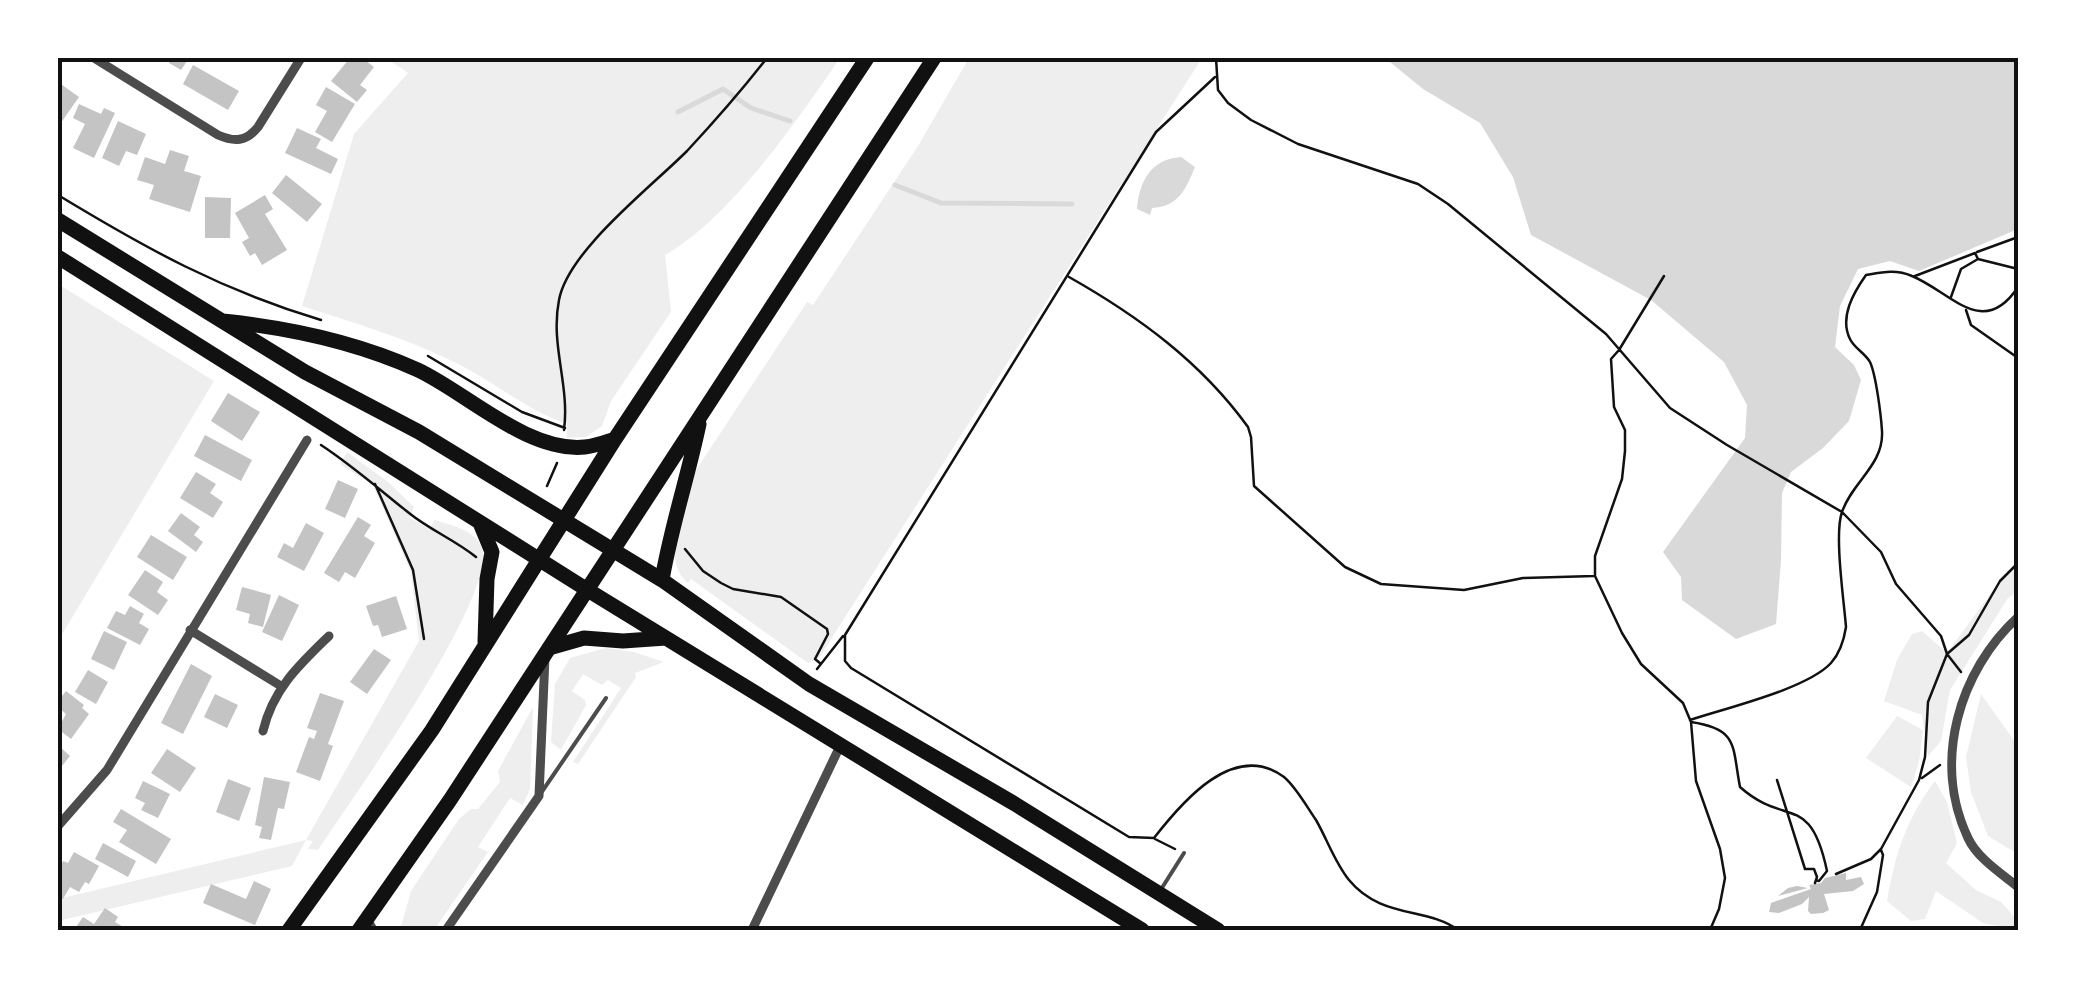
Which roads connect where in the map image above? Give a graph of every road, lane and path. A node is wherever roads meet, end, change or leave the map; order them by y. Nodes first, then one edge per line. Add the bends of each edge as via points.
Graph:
1 (94, 58) edge
2 (301, 58) edge
3 (767, 58) edge
4 (867, 58) edge
5 (934, 58) edge
6 (1216, 58) edge
7 (1215, 77) junction
8 (58, 195) edge
9 (58, 220) edge
10 (2018, 237) edge
11 (1975, 253) junction
12 (58, 256) edge
13 (1978, 259) junction
14 (2018, 269) edge
15 (1069, 276) junction
16 (1664, 276) dead end
17 (1914, 276) junction
18 (2018, 287) edge
19 (1950, 299) junction
20 (1966, 308) junction
21 (321, 320) dead end
22 (219, 321) junction
23 (1619, 350) junction
24 (419, 352) dead end
25 (2018, 358) edge
26 (700, 415) junction
27 (565, 428) junction
28 (308, 439) joint
29 (563, 439) dead end
30 (616, 439) junction
31 (560, 452) dead end
32 (374, 482) junction
33 (547, 486) dead end
34 (1842, 512) junction
35 (564, 520) junction
36 (480, 523) junction
37 (678, 544) dead end
38 (612, 550) junction
39 (477, 558) dead end
40 (539, 560) junction
41 (2018, 563) edge
42 (1595, 576) junction
43 (662, 580) junction
44 (586, 589) junction
45 (2018, 617) edge
46 (190, 630) junction
47 (845, 635) junction
48 (330, 636) dead end
49 (666, 638) junction
50 (424, 639) dead end
51 (485, 646) junction
52 (547, 651) junction
53 (1946, 654) junction
54 (820, 664) junction
55 (1968, 682) junction
56 (809, 684) junction
57 (280, 686) junction
58 (606, 698) dead end
59 (1690, 721) junction
60 (263, 731) dead end
61 (841, 744) junction
62 (1954, 758) junction
63 (1777, 780) dead end
64 (1919, 780) junction
65 (539, 796) junction
66 (58, 826) edge
67 (1154, 838) junction
68 (1880, 849) junction
69 (1184, 853) joint
70 (1836, 874) dead end
71 (2018, 887) edge
72 (1158, 894) junction
73 (368, 926) edge
74 (289, 930) edge
75 (446, 930) edge
76 (752, 930) edge
77 (1142, 930) edge
78 (1218, 930) edge
79 (1458, 930) edge
80 (1710, 930) edge
81 (1860, 930) edge

1 - 2 street via 232,140 253,133
3 - 27 path via 571,268 556,329
4 - 30 highway
5 - 26 highway
6 - 7 path
7 - 15 path via 1156,132
7 - 23 path via 1228,103 1251,120 1298,144 1418,184
8 - 21 path via 192,273
9 - 22 highway
10 - 11 path
11 - 13 path
11 - 17 path
12 - 36 highway
13 - 14 path
13 - 19 path via 1961,270
15 - 42 path via 1115,302 1203,372 1248,427 1254,486 1345,567 1381,584 1444,590
15 - 47 path
16 - 23 path
17 - 19 path
17 - 34 path via 1893,270 1866,275 1853,293 1846,322 1870,363 1882,431 1873,464
18 - 20 path via 1998,308
19 - 20 path
20 - 25 path via 1971,325
22 - 30 highway via 290,328 368,350 536,437 582,448
22 - 35 highway
23 - 34 path via 1670,408
23 - 42 path via 1610,358 1625,451
24 - 27 path via 522,412
26 - 38 highway
26 - 43 highway
27 - 29 path
28 - 32 path
28 - 46 street
30 - 35 highway
31 - 33 path
32 - 39 path
32 - 50 path via 413,570
34 - 53 path via 1881,552
34 - 59 path via 1846,627 1833,661 1814,678
35 - 38 highway
35 - 40 highway
36 - 40 highway
36 - 51 highway via 492,552
37 - 54 path via 721,583 781,597 827,628 815,659
38 - 43 highway
38 - 44 highway
40 - 44 highway
40 - 51 highway
41 - 53 path via 1968,635
42 - 59 path via 1641,664 1683,703
43 - 56 highway
44 - 49 highway
44 - 52 highway
45 - 55 street via 1995,638
46 - 57 street
46 - 66 street via 107,770
47 - 54 path
47 - 67 path via 851,668 1129,838
48 - 57 street
49 - 52 highway via 584,638
49 - 61 highway
51 - 74 highway
52 - 65 street
52 - 73 highway
53 - 55 path
53 - 64 path via 1928,702
54 - 56 path
55 - 62 street via 1955,723
56 - 72 highway
57 - 60 street
58 - 65 lane
59 - 63 path via 1728,735 1740,787 1757,802 1805,818 1820,840 1827,871 1818,881 1814,869 1805,869
59 - 80 path via 1696,782 1725,878
61 - 76 street
61 - 77 highway
62 - 64 path
62 - 71 street via 1954,786 1969,840
64 - 68 path
65 - 75 street
67 - 69 path
67 - 79 path via 1204,785 1228,770 1267,768 1286,778 1349,880 1364,893 1400,913
68 - 70 path
68 - 81 path via 1877,892
69 - 72 lane
72 - 78 highway

